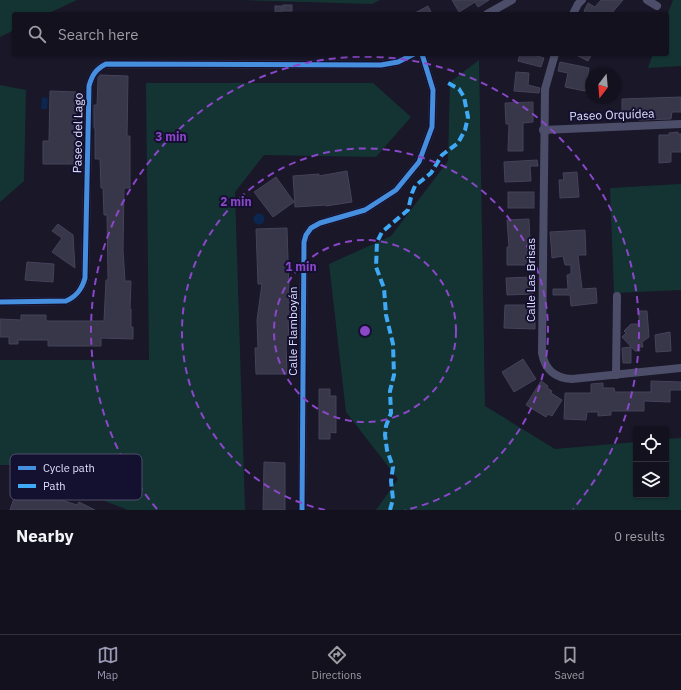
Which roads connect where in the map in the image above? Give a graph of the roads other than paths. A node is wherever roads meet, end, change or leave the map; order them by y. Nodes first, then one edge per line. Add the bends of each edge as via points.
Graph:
1 (512, 0) edge
2 (582, 0) edge
3 (647, 0) edge
4 (657, 6) dead end
5 (491, 12) edge
6 (574, 12) edge
7 (410, 56) edge
8 (423, 56) edge
9 (554, 56) edge
10 (681, 124) edge
11 (543, 130) junction
12 (618, 296) dead end
13 (0, 302) edge
14 (681, 368) edge
15 (616, 375) junction
16 (302, 510) edge

1 - 5 street
2 - 6 street
3 - 4 street
7 - 13 street, Paseo del Lago via 398,62 381,65 106,64 91,79 89,86 83,286 74,298 66,301
8 - 16 street, Calle Flamboyán via 433,90 432,127 419,162 396,190 365,210 315,225 309,230 304,242
9 - 11 street, Calle Las Brisas via 544,89
10 - 11 street, Paseo Orquídea
11 - 15 street, Calle Las Brisas via 544,361 551,372 563,379
12 - 15 street
14 - 15 street, Calle Las Brisas

